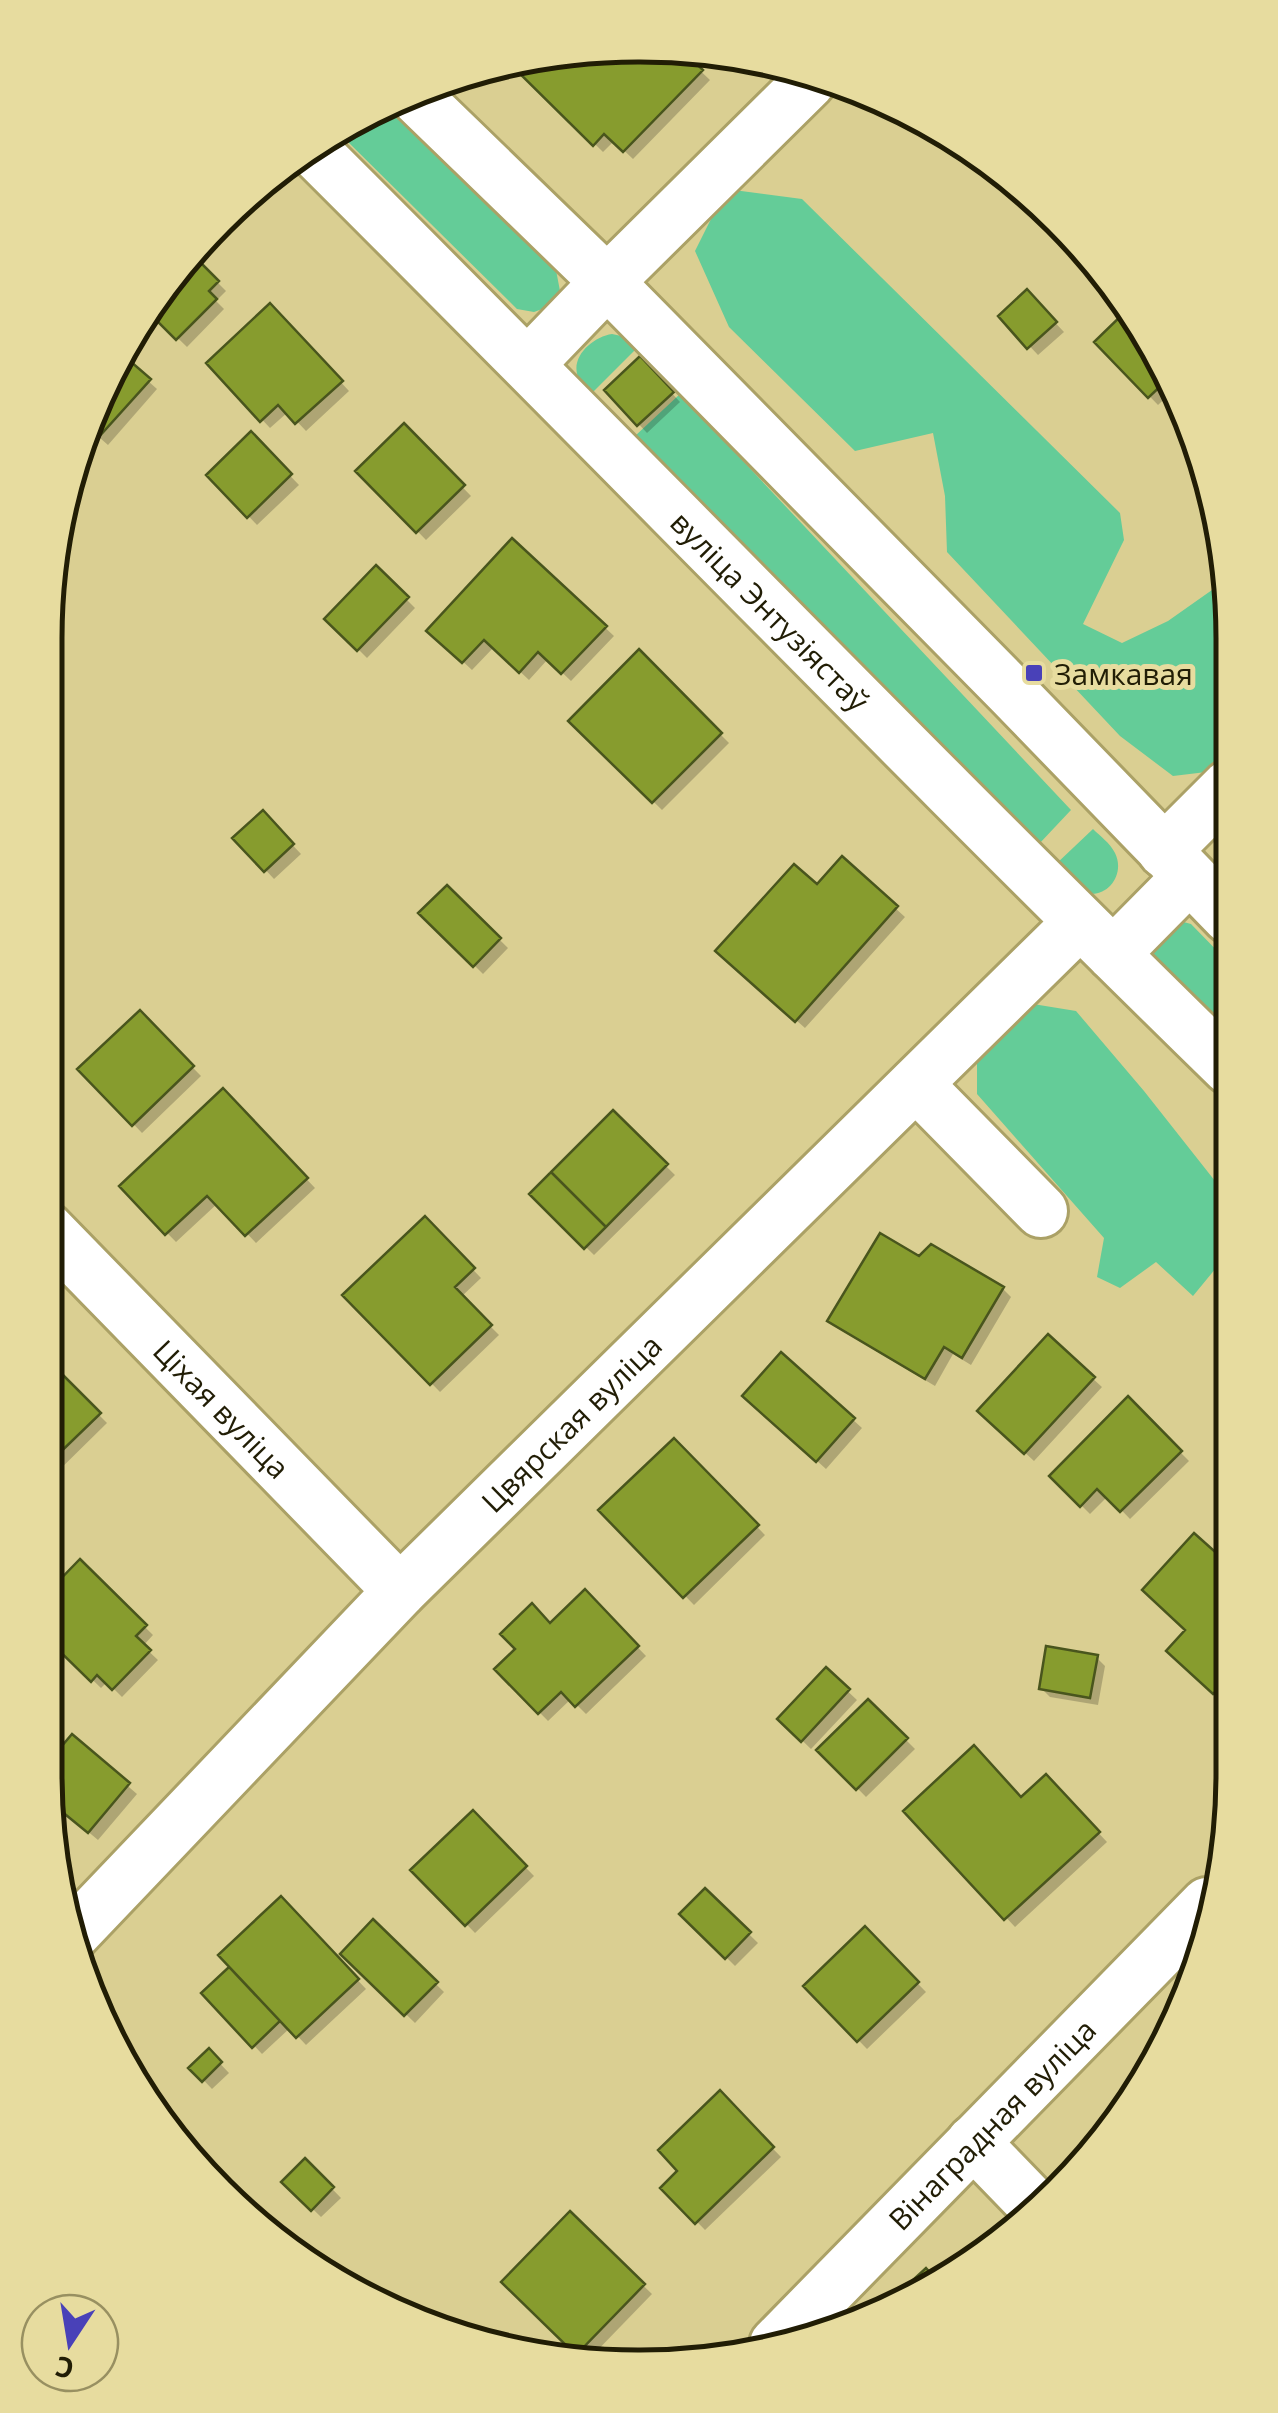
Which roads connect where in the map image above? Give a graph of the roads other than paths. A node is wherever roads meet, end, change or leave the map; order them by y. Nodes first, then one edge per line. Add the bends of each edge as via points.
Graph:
1 (804, 87) edge
2 (423, 104) edge
3 (321, 158) edge
4 (607, 282) junction
5 (528, 364) junction
6 (1216, 804) edge
7 (1177, 864) junction
8 (1216, 904) edge
9 (1097, 938) junction
10 (1216, 1054) edge
11 (916, 1084) junction
12 (1041, 1211) dead end
13 (62, 1244) edge
14 (400, 1591) junction
15 (1198, 1913) edge
16 (82, 1924) edge
17 (973, 2142) junction
18 (1028, 2199) edge
19 (789, 2331) edge

1 - 4 street
2 - 4 street
3 - 5 street, вуліца Энтузіястаў
4 - 5 street
4 - 7 street
5 - 9 street, вуліца Энтузіястаў
6 - 7 street, Цвярская вуліца
7 - 8 street
7 - 9 street, Цвярская вуліца
9 - 10 street, вуліца Энтузіястаў
9 - 11 street, Цвярская вуліца
11 - 12 street
11 - 14 street, Цвярская вуліца
13 - 14 street, Ціхая вуліца
14 - 16 street, Цвярская вуліца
15 - 17 street, Вінаградная вуліца
17 - 18 street
17 - 19 street, Вінаградная вуліца

